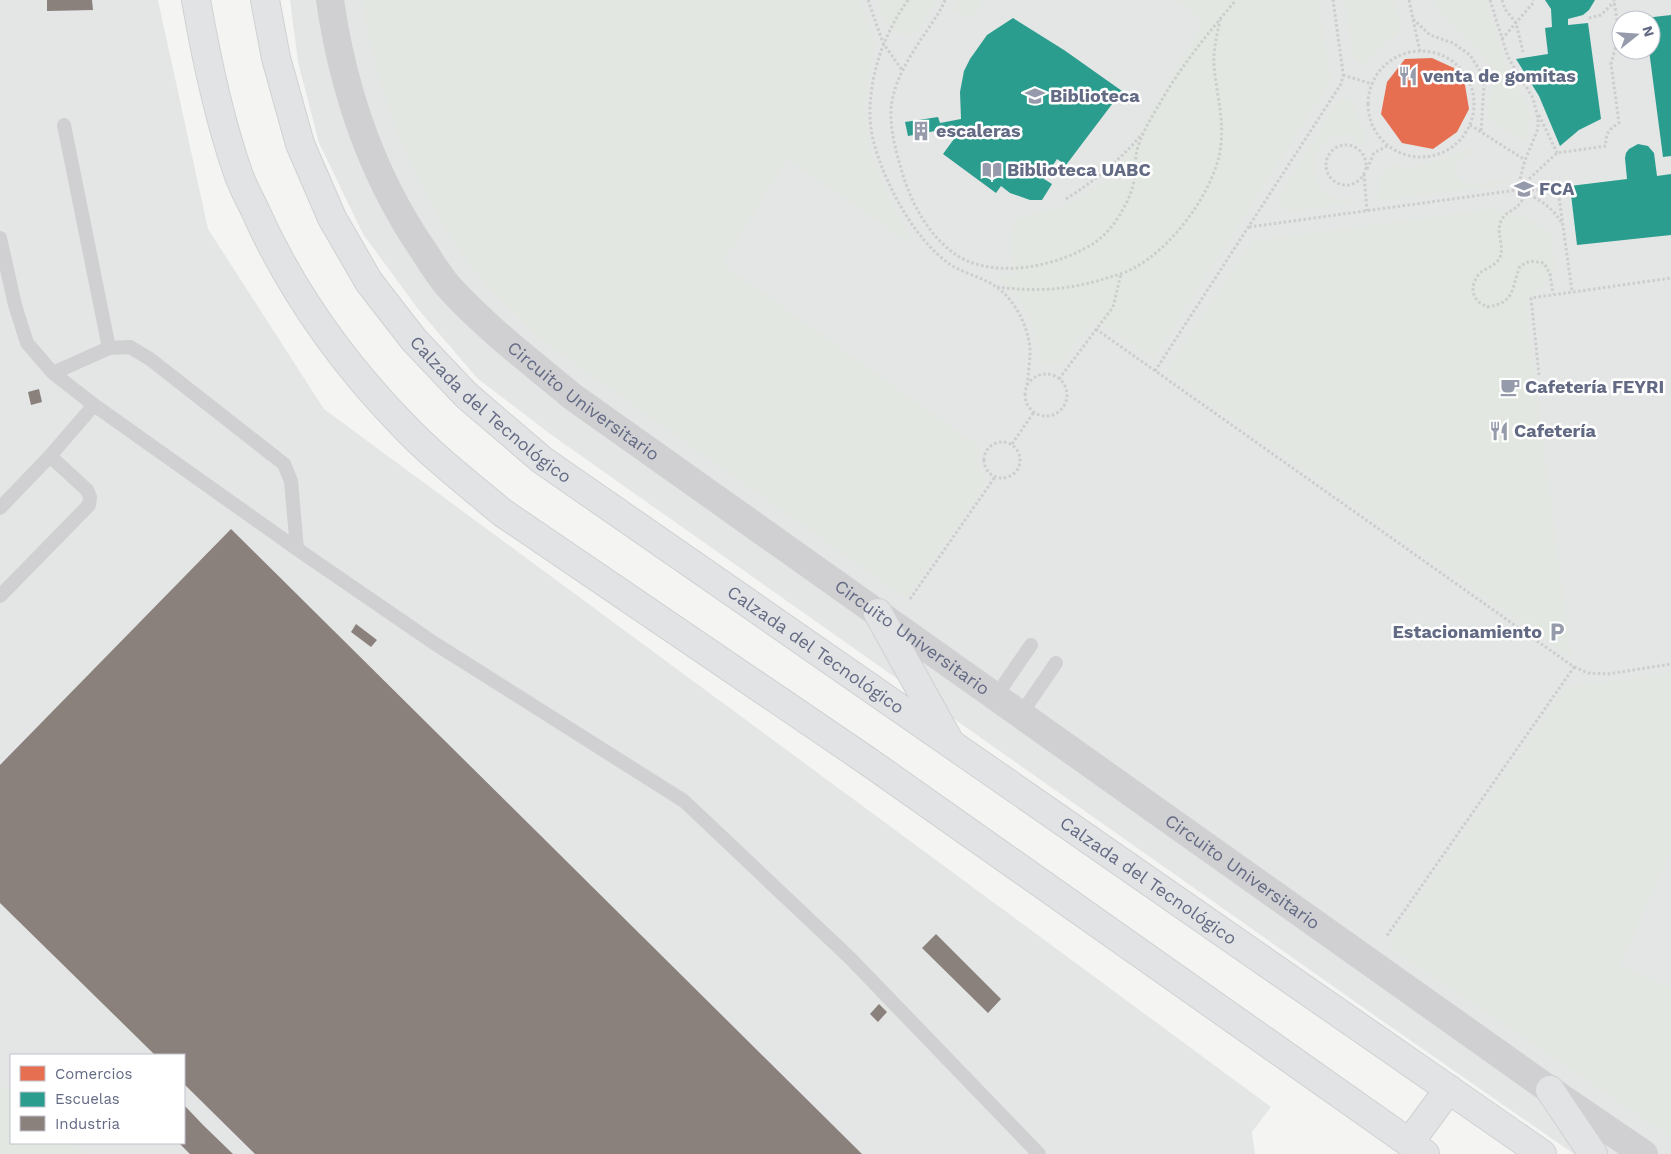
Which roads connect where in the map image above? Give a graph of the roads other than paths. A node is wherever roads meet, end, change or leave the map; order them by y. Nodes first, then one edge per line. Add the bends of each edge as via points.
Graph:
1 (196, 0) edge
2 (265, 0) edge
3 (330, 0) edge
4 (64, 125) dead end
5 (0, 238) edge
6 (109, 348) junction
7 (53, 373) junction
8 (94, 405) junction
9 (50, 456) junction
10 (0, 508) edge
11 (297, 549) junction
12 (0, 596) edge
13 (878, 613) junction
14 (1031, 646) dead end
15 (1056, 663) dead end
16 (996, 696) junction
17 (1021, 714) junction
18 (951, 745) junction
19 (1449, 1089) junction
20 (1550, 1090) junction
21 (1417, 1148) edge
22 (1039, 1154) edge
23 (1542, 1154) edge
24 (1593, 1154) edge
25 (1644, 1154) edge

1 - 21 main road via 216,94 238,174 266,237 310,312 351,367 401,423 503,513 869,762
2 - 18 main road, Calzada del Tecnológico via 276,58 300,144 328,210 369,282 414,340 466,395 542,460
3 - 13 street, Circuito Universitario via 346,84 367,144 386,189 447,285 485,324 574,397
4 - 6 lane
5 - 7 lane via 14,305 27,343
6 - 7 lane
6 - 11 lane via 130,347 150,359 284,464 291,481
7 - 8 lane
8 - 9 lane
8 - 11 lane
9 - 10 lane
9 - 12 lane via 87,490 89,505
11 - 22 lane via 434,643 684,801 850,958
13 - 16 street, Circuito Universitario
13 - 18 main road
14 - 16 lane
15 - 17 lane
16 - 17 street, Circuito Universitario
17 - 20 street, Circuito Universitario
18 - 19 main road, Calzada del Tecnológico
19 - 21 main road
19 - 23 main road, Calzada del Tecnológico
20 - 24 main road
20 - 25 street, Circuito Universitario

